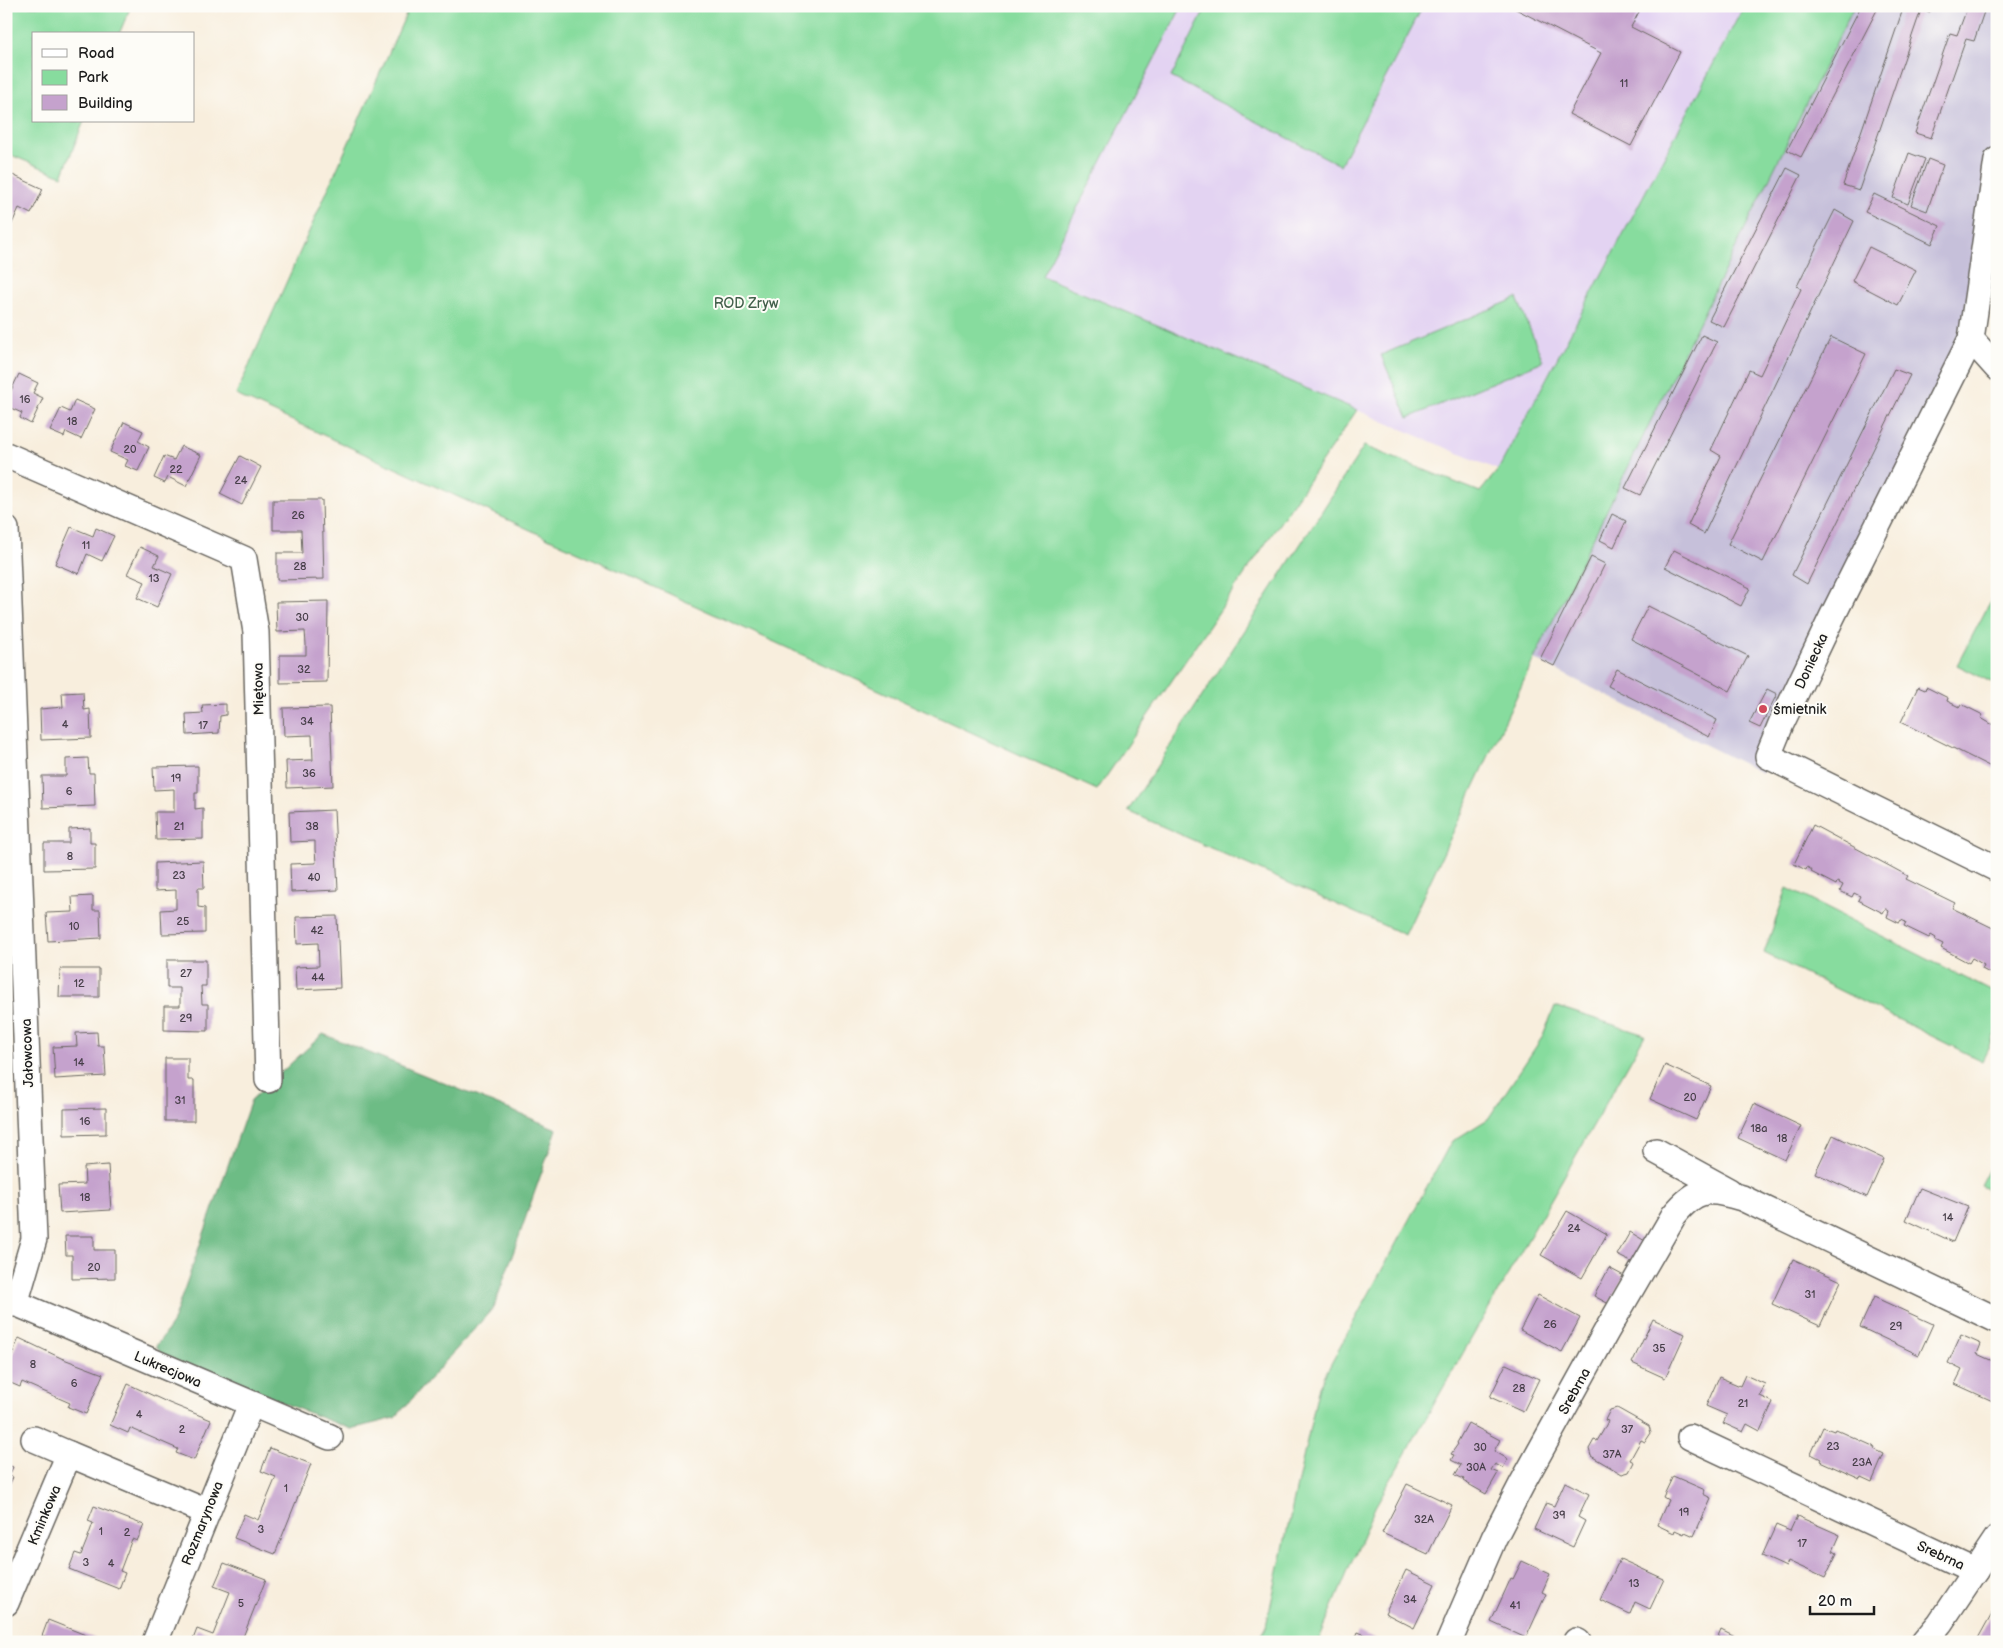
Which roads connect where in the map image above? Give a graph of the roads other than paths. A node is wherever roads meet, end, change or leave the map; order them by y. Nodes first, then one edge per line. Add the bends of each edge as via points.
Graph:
1 (1997, 160) edge
2 (1971, 339) junction
3 (1997, 368) edge
4 (6, 455) edge
5 (6, 529) edge
6 (1997, 869) edge
7 (268, 1080) dead end
8 (1656, 1151) dead end
9 (1742, 1198) junction
10 (11, 1302) edge
11 (1997, 1320) edge
12 (251, 1404) junction
13 (1690, 1437) dead end
14 (330, 1438) dead end
15 (34, 1439) dead end
16 (69, 1454) junction
17 (207, 1512) junction
18 (1997, 1538) edge
19 (1975, 1571) junction
20 (6, 1603) edge
21 (155, 1642) edge
22 (1449, 1642) edge
23 (1924, 1642) edge

1 - 2 street, Doniecka
2 - 3 street
2 - 6 street, Doniecka via 1832,617 1768,756
4 - 7 street, Miętowa via 244,559 256,632
5 - 10 street, Jałowcowa via 34,1239
8 - 9 street, Srebrna
9 - 11 street, Srebrna
9 - 22 street, Srebrna via 1709,1190 1699,1192 1686,1200 1674,1215 1522,1482
10 - 12 street, Lukrecjowa
12 - 14 street, Lukrecjowa
12 - 17 street, Rozmarynowa
13 - 19 street, Srebrna
15 - 16 street
16 - 17 street
16 - 20 street, Kminkowa
17 - 21 street, Rozmarynowa
18 - 19 street, Srebrna
19 - 23 street, Srebrna

